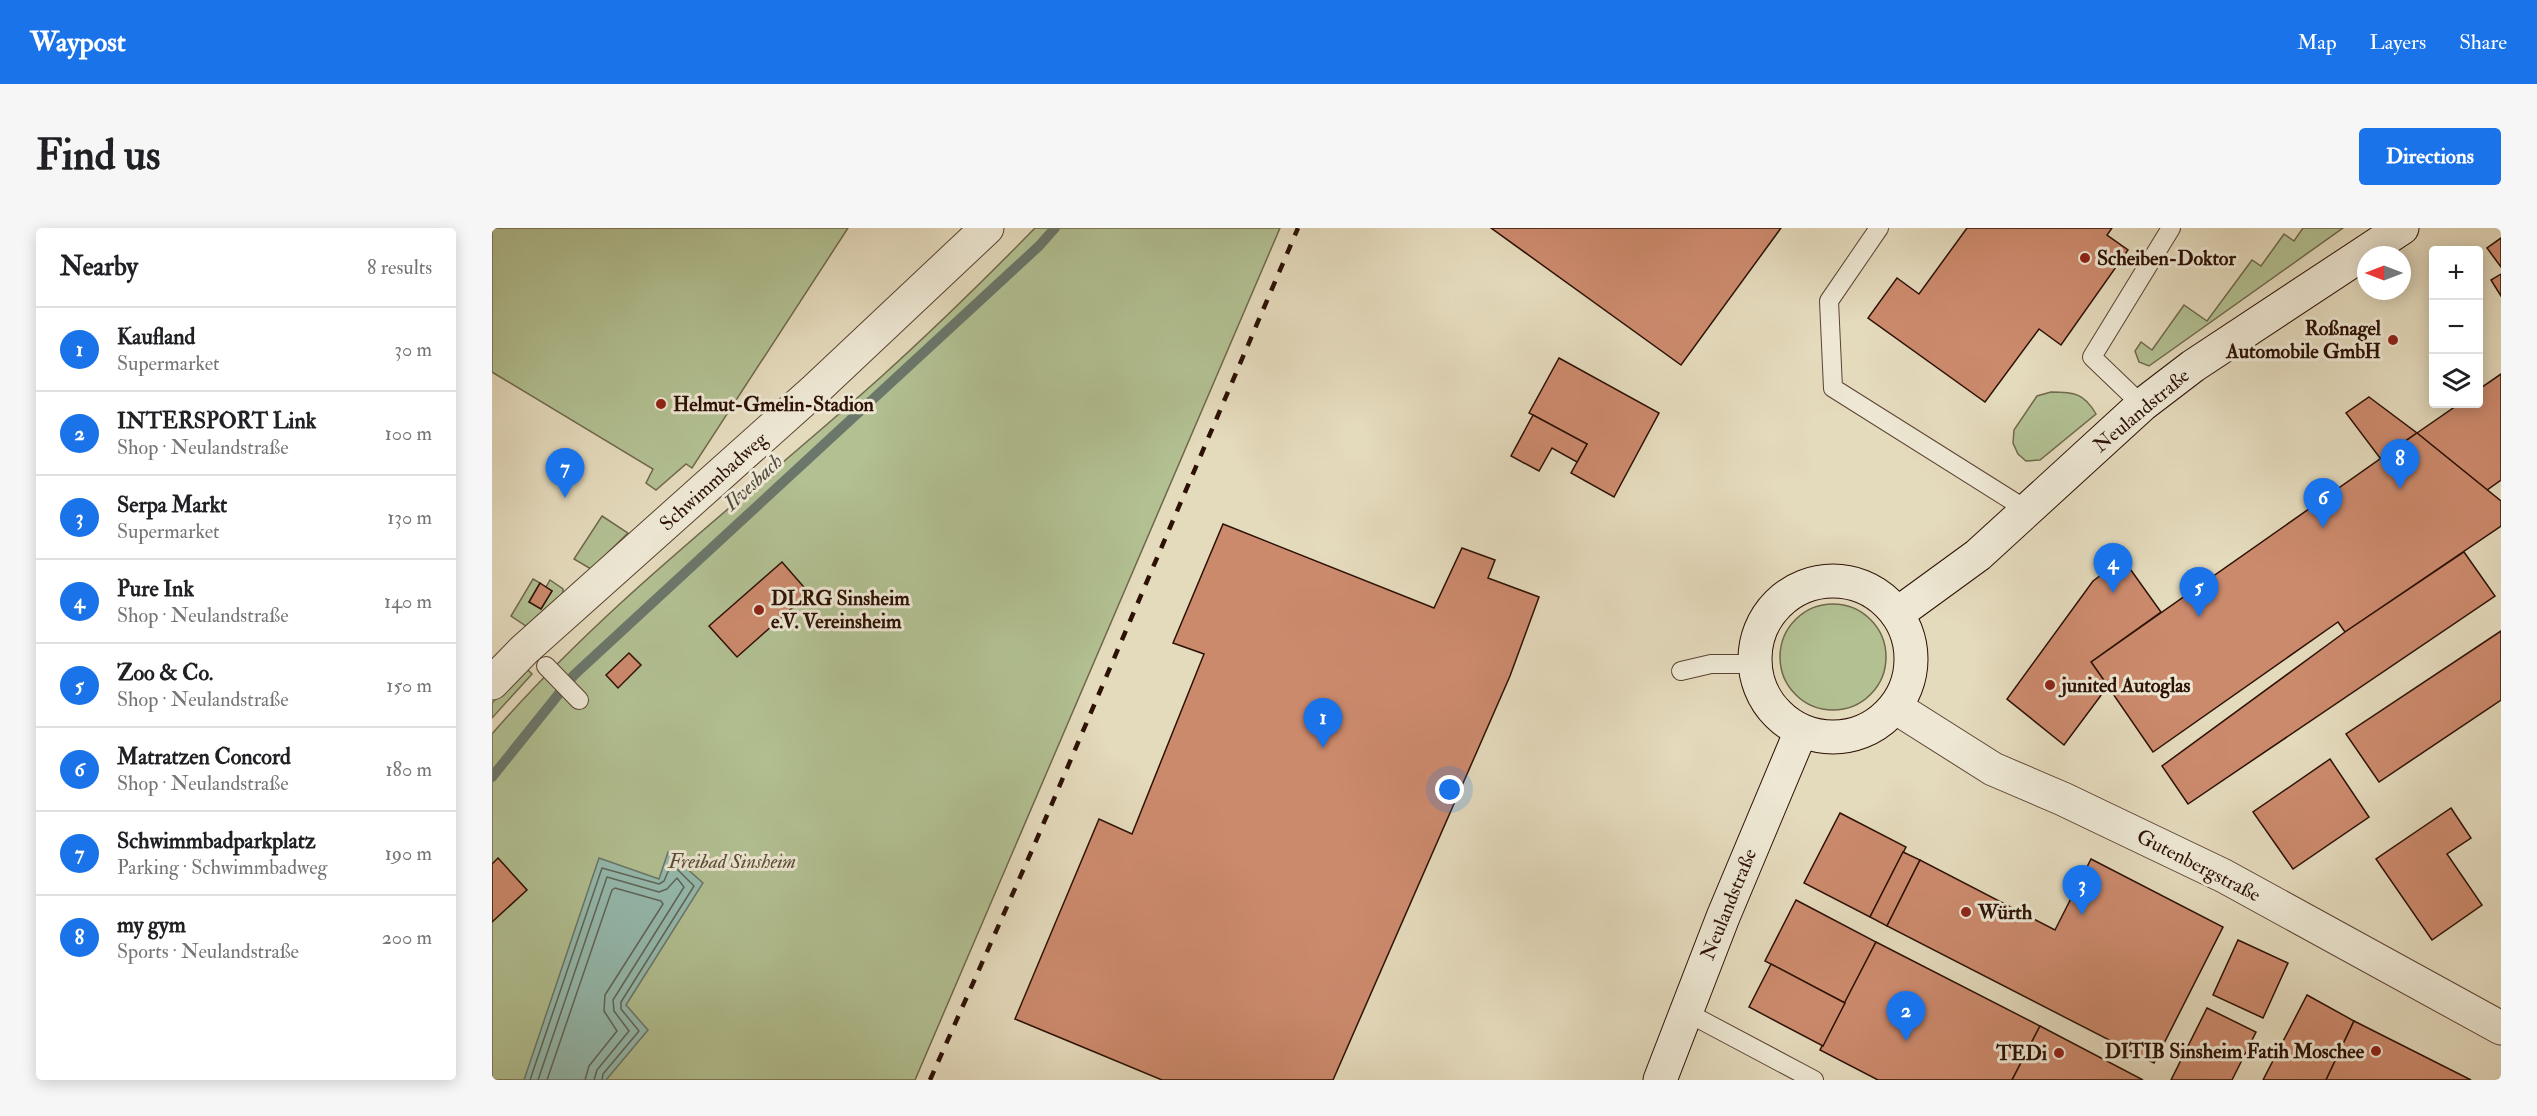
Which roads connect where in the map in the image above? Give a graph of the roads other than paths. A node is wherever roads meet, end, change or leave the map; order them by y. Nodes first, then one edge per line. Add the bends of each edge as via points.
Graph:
1 (987, 228) edge
2 (1879, 228) edge
3 (2171, 228) edge
4 (2402, 228) edge
5 (2142, 405) junction
6 (2027, 510) junction
7 (1897, 614) junction
8 (1754, 664) junction
9 (546, 666) dead end
10 (1681, 671) dead end
11 (492, 683) edge
12 (579, 700) dead end
13 (1895, 707) junction
14 (1802, 731) junction
15 (1686, 1012) junction
16 (2501, 1028) edge
17 (1660, 1080) edge
18 (1814, 1080) edge

1 - 11 street, Schwimmbadweg
2 - 6 lane via 1829,301 1833,388
3 - 5 lane via 2092,357
4 - 5 street, Neulandstraße via 2193,366
5 - 6 street, Neulandstraße
6 - 7 street, Neulandstraße via 1978,555
7 - 8 street via 1863,586 1840,580 1818,581 1796,589 1778,602 1764,620 1756,641
7 - 13 street via 1908,636 1911,661 1906,685
8 - 10 lane via 1711,664
8 - 14 street via 1768,704 1783,720
9 - 12 lane
13 - 14 street via 1862,732 1821,737
13 - 16 street, Gutenbergstraße via 1994,769 2224,876
14 - 15 street, Neulandstraße via 1778,781
15 - 17 street, Neulandstraße
15 - 18 lane

